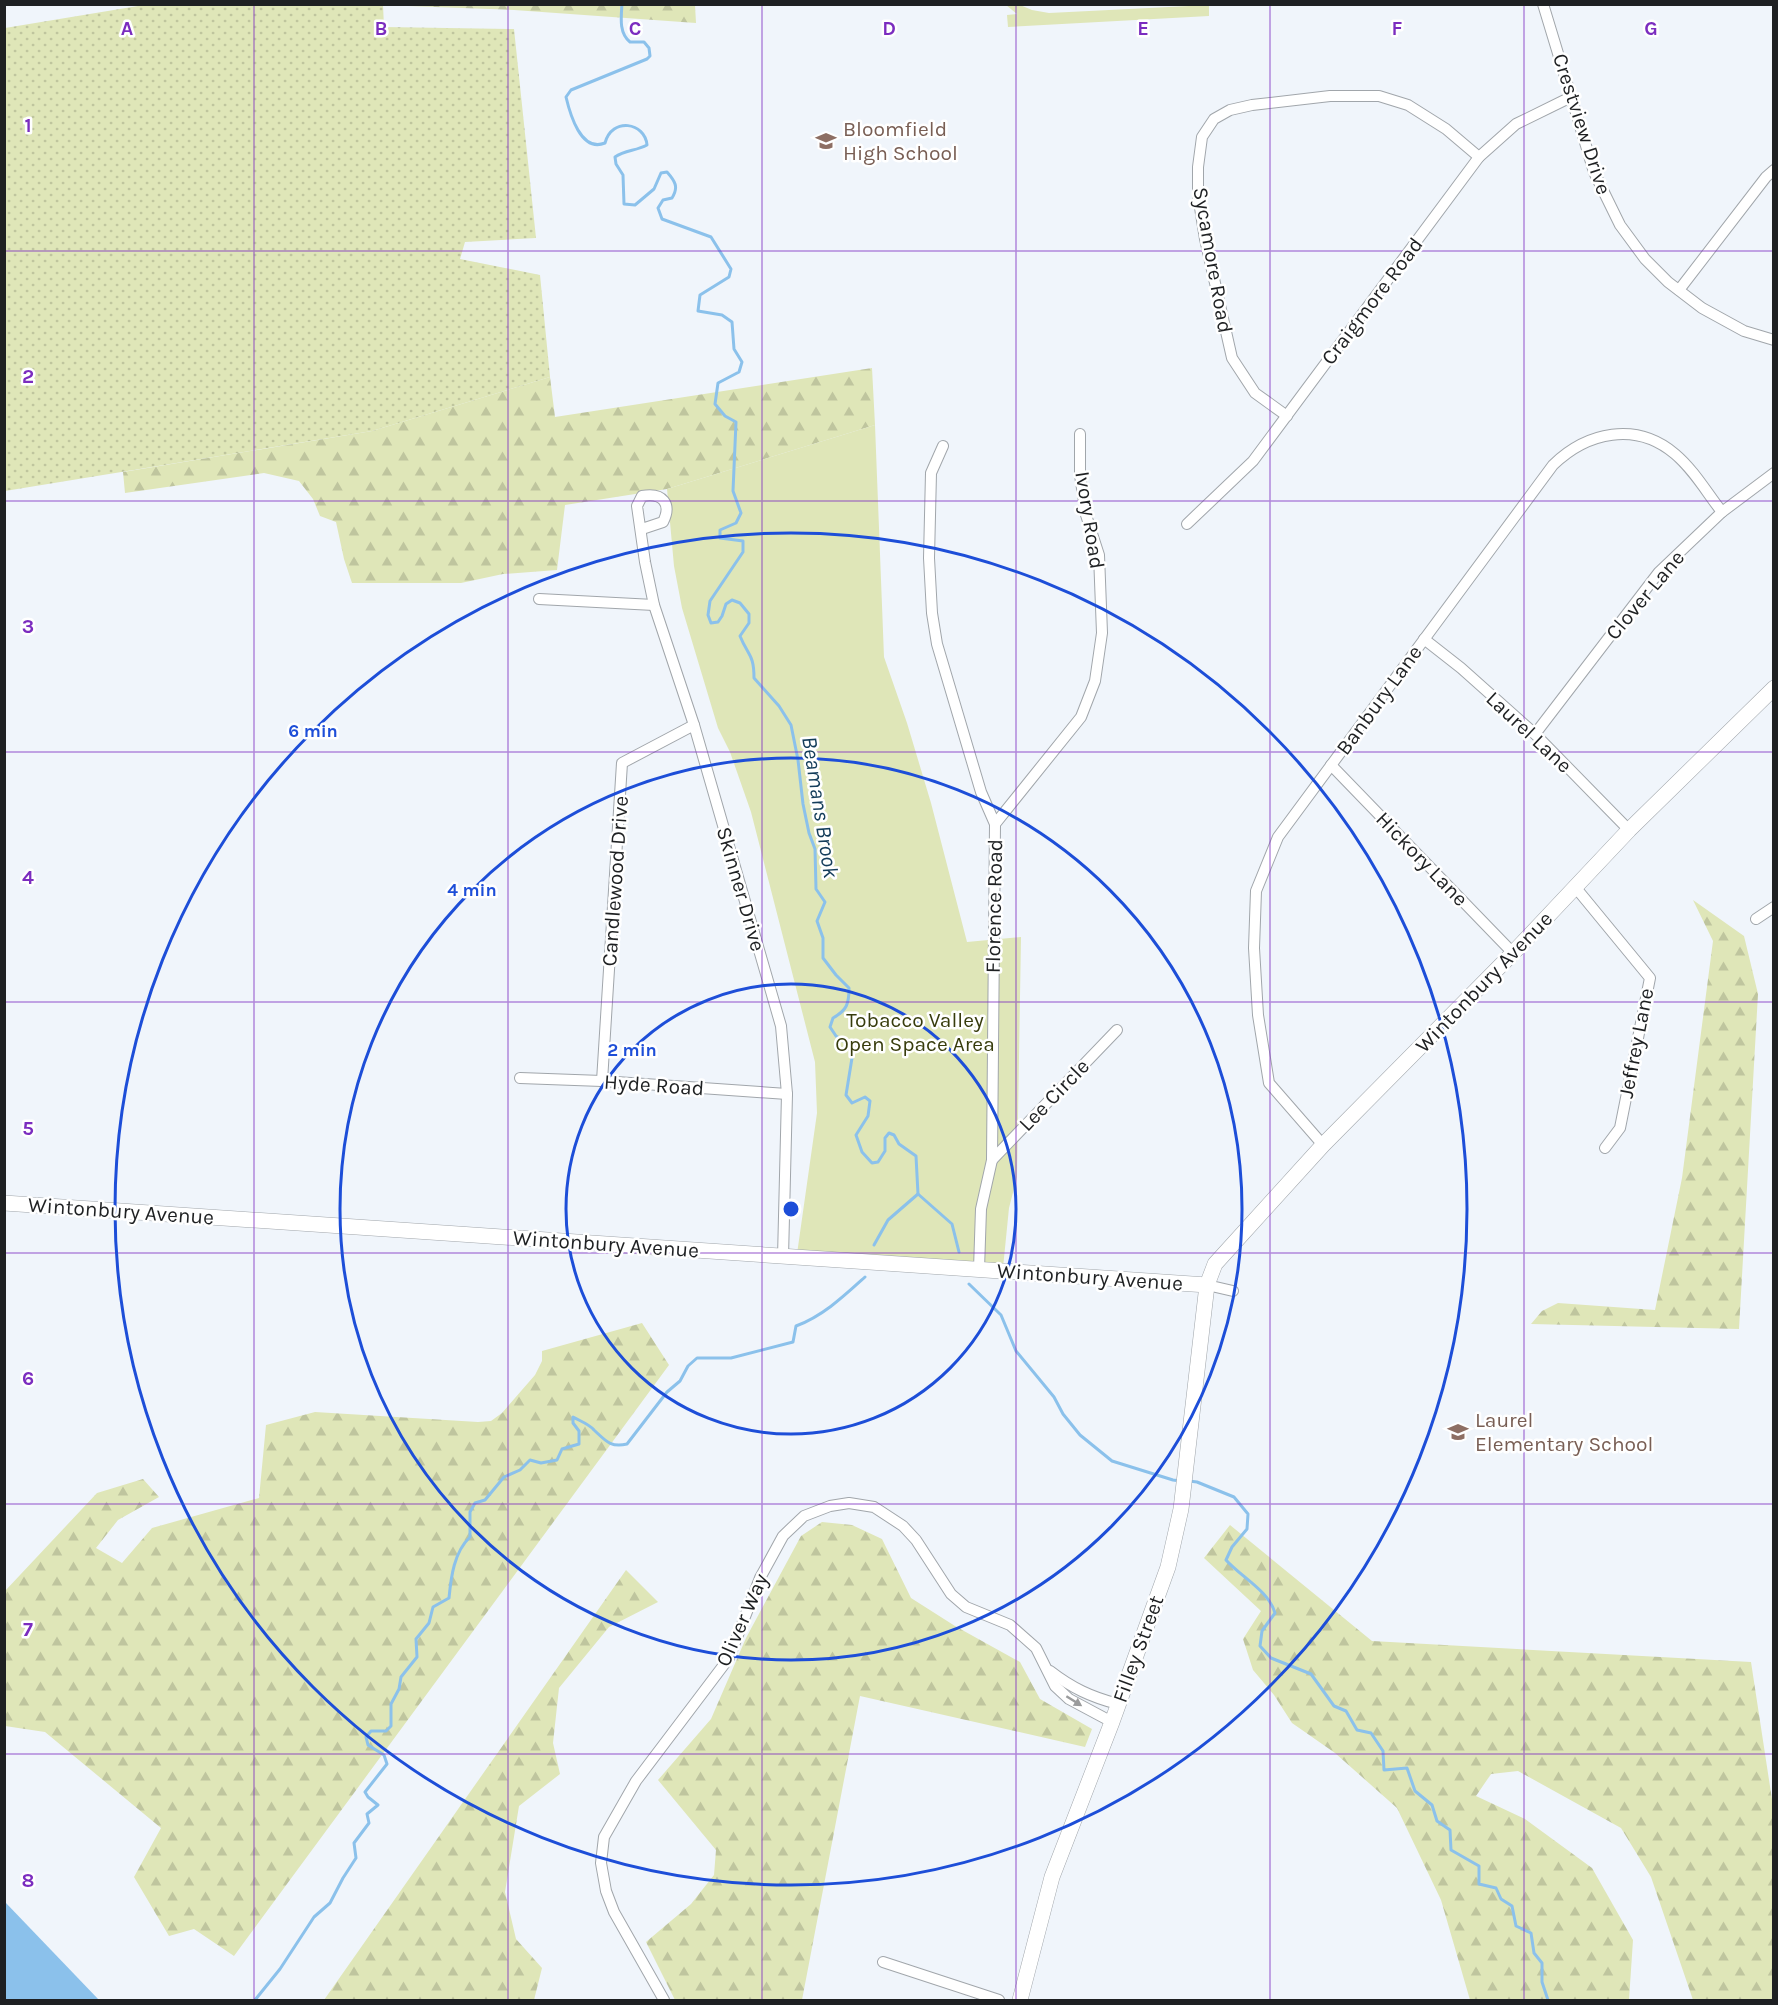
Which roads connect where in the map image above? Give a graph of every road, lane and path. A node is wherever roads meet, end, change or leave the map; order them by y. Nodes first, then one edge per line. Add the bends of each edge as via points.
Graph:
1 (1544, 4) edge
2 (1571, 97) junction
3 (1479, 157) junction
4 (1773, 171) edge
5 (1679, 290) junction
6 (1773, 340) edge
7 (1287, 416) junction
8 (1080, 434) dead end
9 (943, 446) dead end
10 (1773, 473) edge
11 (1722, 512) junction
12 (1186, 524) dead end
13 (642, 529) dead end
14 (539, 599) dead end
15 (654, 605) junction
16 (1424, 639) junction
17 (1773, 688) edge
18 (694, 725) junction
19 (1535, 734) junction
20 (1331, 765) junction
21 (995, 824) junction
22 (1629, 830) junction
23 (1576, 888) junction
24 (1773, 907) edge
25 (1756, 919) dead end
26 (1513, 953) junction
27 (1117, 1029) dead end
28 (520, 1078) dead end
29 (602, 1081) junction
30 (788, 1094) junction
31 (1323, 1145) junction
32 (1605, 1148) dead end
33 (992, 1161) junction
34 (4, 1203) edge
35 (783, 1257) junction
36 (979, 1269) junction
37 (1207, 1286) junction
38 (1233, 1291) dead end
39 (1047, 1669) junction
40 (1118, 1704) junction
41 (1112, 1722) junction
42 (883, 1962) dead end
43 (664, 2001) edge
44 (999, 2001) edge
45 (1020, 2001) edge

1 - 2 street, Crestview Drive
2 - 3 street, Craigmore Road via 1516,124
2 - 5 street, Crestview Drive via 1594,172 1613,213 1645,259
3 - 7 street, Craigmore Road
3 - 7 street, Sycamore Road via 1446,129 1408,105 1379,96 1330,96 1252,105 1214,119 1202,137 1198,195 1232,358 1256,393
4 - 5 street
5 - 6 street, Crestview Drive via 1717,318
7 - 12 street, Craigmore Road via 1253,461
8 - 21 street, Ivory Road via 1080,475 1086,515 1099,555 1102,633 1095,681 1081,717
9 - 21 street, Florence Road via 931,473 932,613 937,644 981,792
10 - 11 street, Clover Lane
11 - 16 street, Banbury Lane via 1684,463 1661,445 1617,434 1582,443 1553,465
11 - 19 street, Clover Lane via 1659,572
13 - 15 street, Skinner Drive
14 - 15 street
15 - 18 street, Skinner Drive
16 - 19 street, Laurel Lane
16 - 20 street, Banbury Lane
17 - 22 street, Wintonbury Avenue
18 - 29 street, Candlewood Drive via 622,763
18 - 30 street, Skinner Drive via 781,1026
19 - 22 street, Laurel Lane
20 - 26 street, Hickory Lane
20 - 31 street, Banbury Lane via 1278,837 1256,891 1254,948 1258,1015 1269,1083
21 - 33 street, Florence Road
22 - 23 street, Wintonbury Avenue
23 - 26 street, Wintonbury Avenue
23 - 32 street, Jeffrey Lane via 1650,978 1620,1128
24 - 25 street
26 - 31 street, Wintonbury Avenue
27 - 33 street, Lee Circle
28 - 29 street, Hyde Road
29 - 30 street, Hyde Road
30 - 35 street, Skinner Drive
31 - 37 street, Wintonbury Avenue via 1215,1264
33 - 36 street, Florence Road via 981,1209
34 - 35 street, Wintonbury Avenue
35 - 36 street, Wintonbury Avenue
36 - 37 street, Wintonbury Avenue
37 - 38 street, Wintonbury Avenue
37 - 40 street, Filley Street via 1184,1480 1168,1567
39 - 40 street, Oliver Way via 1071,1687
39 -> 41 street, Oliver Way via 1055,1686 1069,1699
39 - 43 street, Oliver Way via 1036,1648 1010,1625 966,1607 951,1594 916,1540 874,1507 849,1503 804,1516 783,1536 760,1578 729,1658 636,1781 604,1837 601,1863 606,1891
40 - 41 street, Filley Street
41 - 45 street, Filley Street via 1052,1877
42 - 44 street

